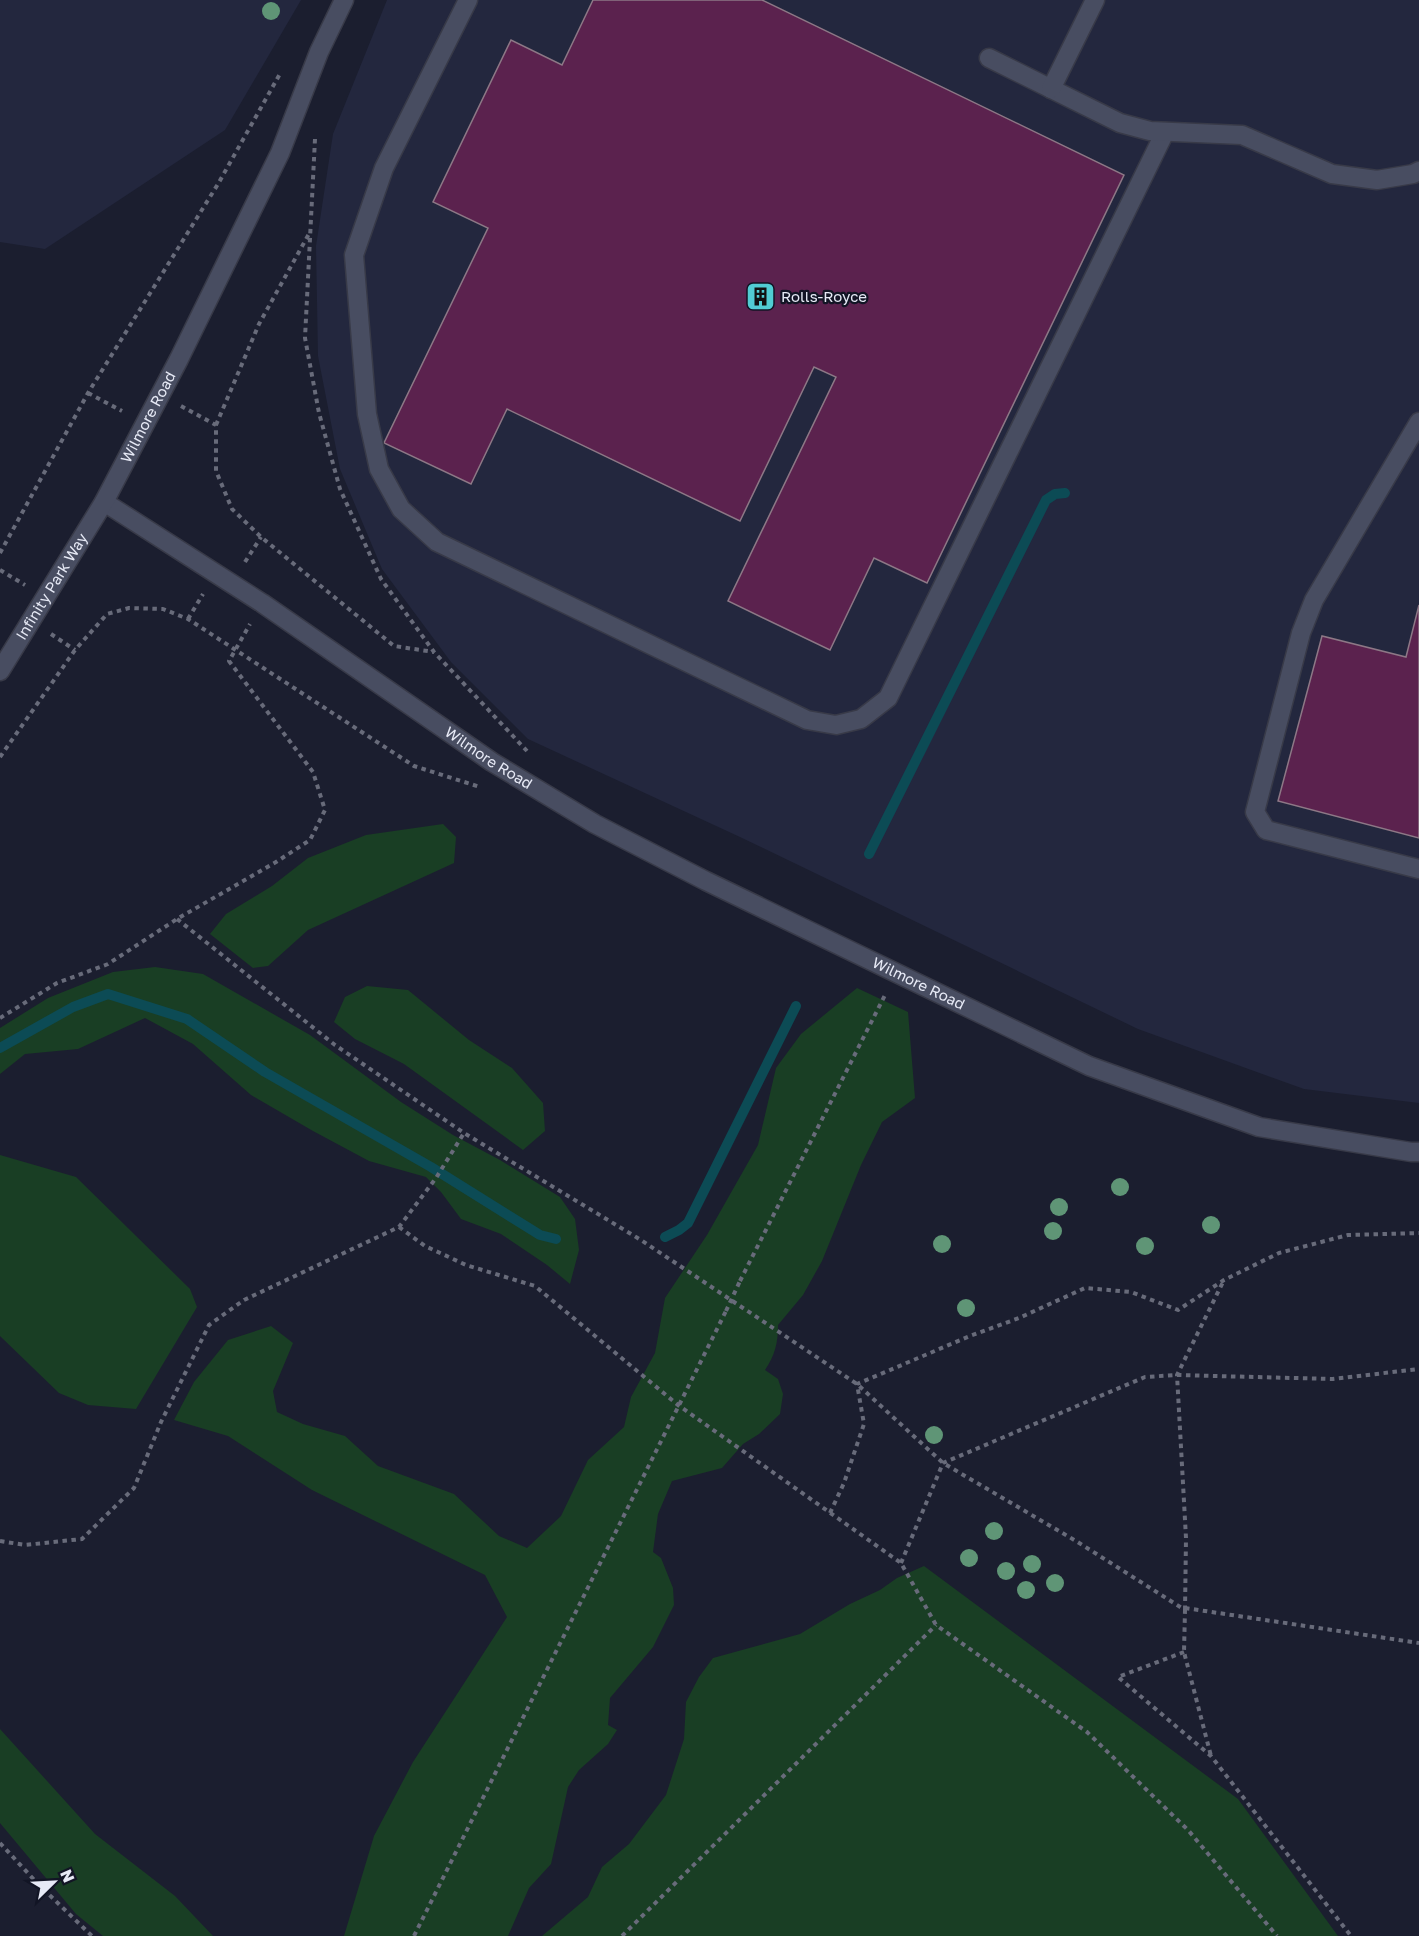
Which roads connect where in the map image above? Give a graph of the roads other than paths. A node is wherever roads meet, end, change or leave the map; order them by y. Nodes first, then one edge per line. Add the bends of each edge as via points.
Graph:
1 (344, 0) edge
2 (468, 0) edge
3 (1095, 0) edge
4 (989, 58) dead end
5 (1051, 89) junction
6 (1165, 132) junction
7 (1419, 171) edge
8 (1419, 422) edge
9 (104, 502) junction
10 (0, 671) edge
11 (1419, 869) edge
12 (1419, 1152) edge

1 - 9 street, Wilmore Road via 280,153
2 - 6 street via 384,168 354,255 367,414 379,469 401,509 437,542 807,720 836,725 861,719 888,698
3 - 5 street
4 - 5 street
5 - 6 street via 1120,123
6 - 7 street via 1242,135 1332,174 1377,180
8 - 11 street via 1314,600 1301,633 1255,812 1266,830
9 - 10 street, Infinity Park Way
9 - 12 street, Wilmore Road via 262,603 492,762 595,824 706,881 1089,1066 1259,1127

